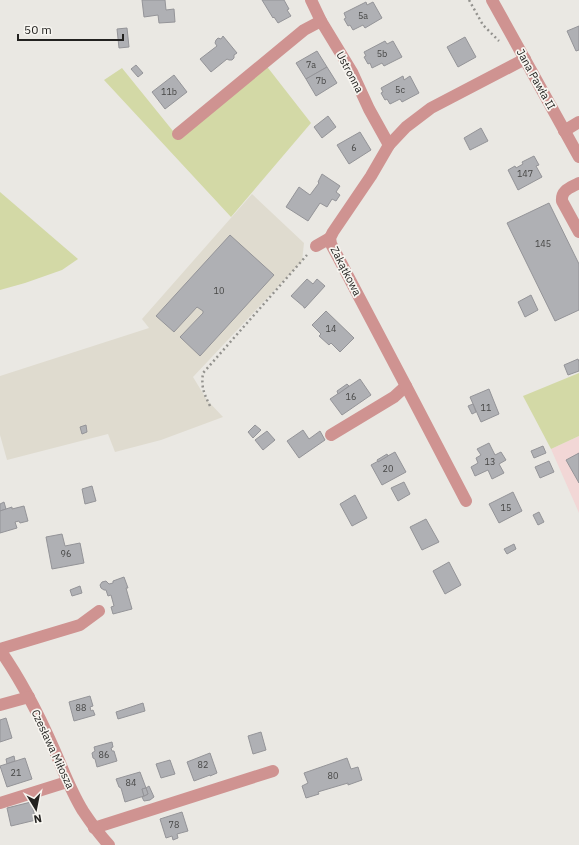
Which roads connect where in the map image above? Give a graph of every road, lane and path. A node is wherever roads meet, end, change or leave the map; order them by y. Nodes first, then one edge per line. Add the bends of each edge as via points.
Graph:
1 (311, 0) edge
2 (469, 0) edge
3 (492, 0) edge
4 (321, 21) junction
5 (502, 44) dead end
6 (525, 60) junction
7 (579, 122) edge
8 (564, 131) junction
9 (178, 134) dead end
10 (389, 145) junction
11 (579, 157) edge
12 (579, 183) edge
13 (579, 232) edge
14 (330, 238) junction
15 (316, 246) joint
16 (406, 386) junction
17 (210, 406) dead end
18 (331, 435) dead end
19 (466, 502) dead end
20 (99, 611) dead end
21 (0, 650) edge
22 (29, 697) junction
23 (0, 705) edge
24 (272, 771) dead end
25 (68, 782) junction
26 (0, 803) edge
27 (94, 828) junction
28 (109, 845) edge

1 - 4 street, Ustronna
2 - 5 path via 483,25
3 - 6 street, Jana Pawła II
4 - 9 street via 304,30
4 - 10 street, Ustronna via 352,72
6 - 8 street, Jana Pawła II
6 - 10 street, Zakątkowa via 431,108 406,127
7 - 8 street
8 - 11 street, Jana Pawła II
10 - 14 street, Zakątkowa
12 - 13 street via 562,193 562,201
14 - 15 street
14 - 16 street, Zakątkowa
15 - 17 path via 203,373 202,389
16 - 18 street via 394,397
16 - 19 street, Zakątkowa
20 - 21 street via 80,625
21 - 22 street, Czesława Miłosza
22 - 23 street
22 - 25 street, Czesława Miłosza
24 - 27 street
25 - 26 street
25 - 27 street, Czesława Miłosza
27 - 28 street, Czesława Miłosza

